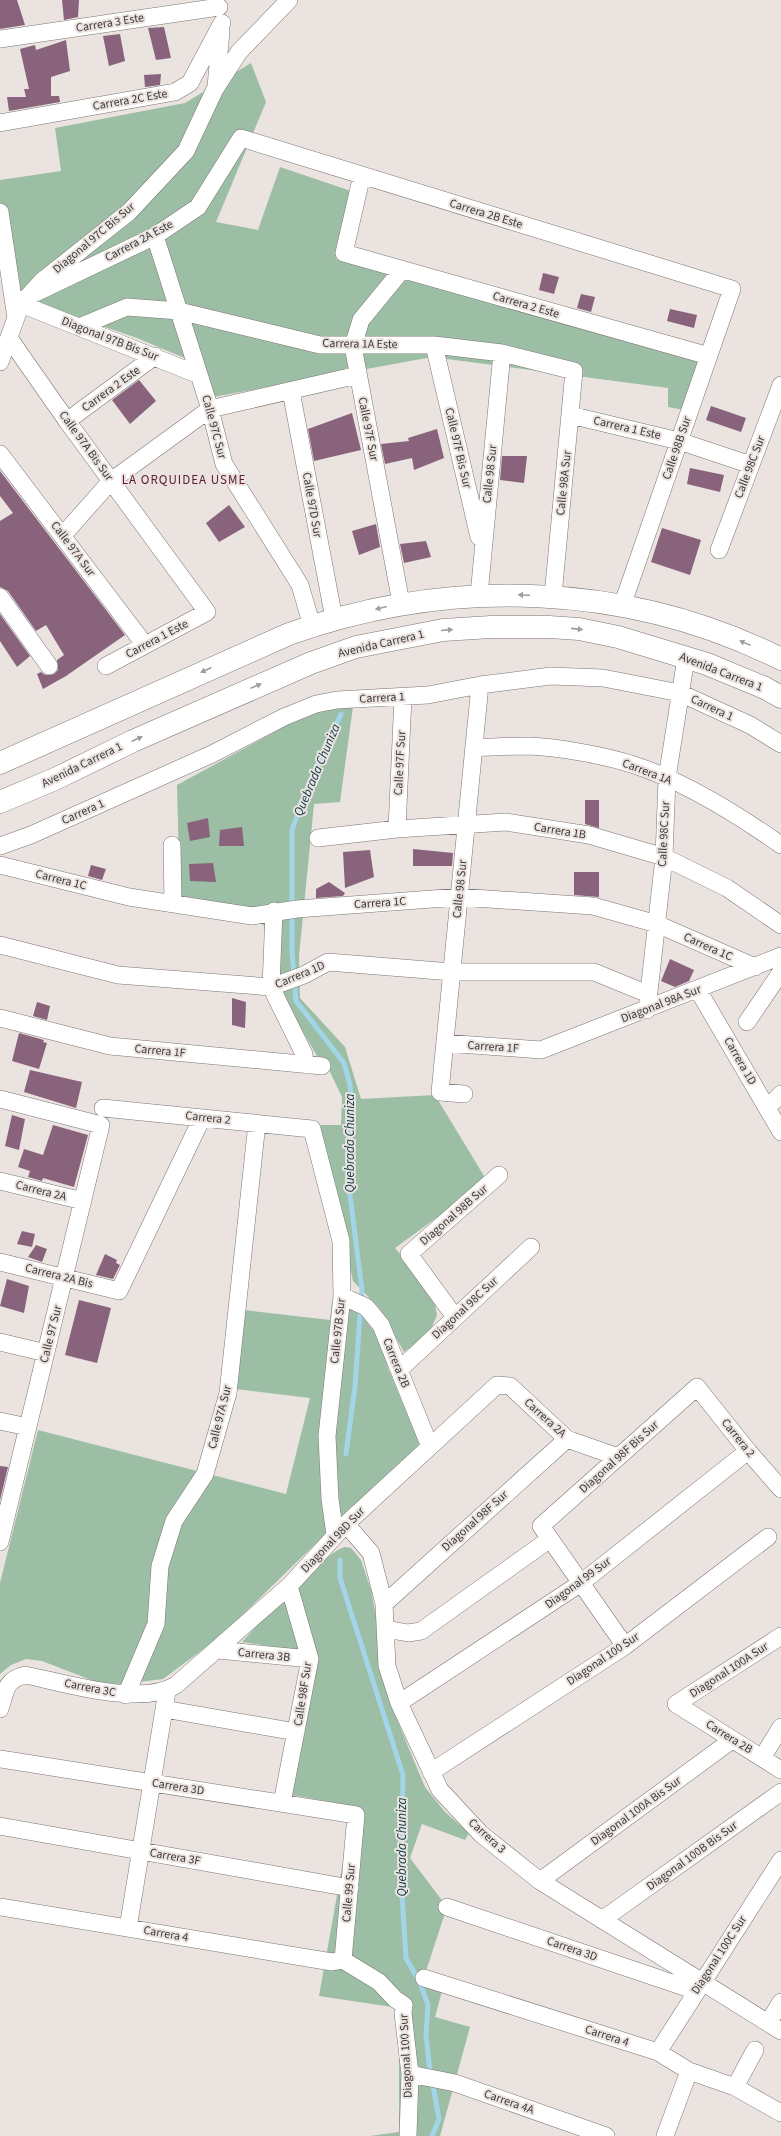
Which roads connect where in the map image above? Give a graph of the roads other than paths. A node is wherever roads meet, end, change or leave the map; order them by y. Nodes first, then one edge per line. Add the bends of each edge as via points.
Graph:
1 (290, 0) edge
2 (220, 10) edge
3 (0, 39) edge
4 (215, 89) junction
5 (0, 123) edge
6 (241, 138) joint
7 (362, 175) junction
8 (0, 212) edge
9 (155, 236) junction
10 (402, 270) junction
11 (5, 284) edge
12 (732, 289) joint
13 (21, 307) junction
14 (179, 311) junction
15 (79, 327) junction
16 (9, 338) junction
17 (434, 345) junction
18 (353, 346) junction
19 (502, 353) junction
20 (155, 356) junction
21 (709, 356) junction
22 (0, 361) edge
23 (574, 371) joint
24 (199, 375) junction
25 (358, 375) junction
26 (781, 385) edge
27 (291, 391) junction
28 (210, 409) junction
29 (570, 415) junction
30 (67, 421) junction
31 (679, 441) junction
32 (0, 454) edge
33 (751, 464) junction
34 (111, 481) junction
35 (63, 535) junction
36 (482, 550) junction
37 (719, 550) dead end
38 (479, 595) junction
39 (553, 596) junction
40 (0, 598) edge
41 (401, 603) junction
42 (622, 606) junction
43 (207, 612) joint
44 (334, 619) junction
45 (312, 626) junction
46 (145, 645) junction
47 (686, 658) junction
48 (781, 659) edge
49 (49, 666) dead end
50 (106, 666) dead end
51 (480, 685) junction
52 (680, 693) junction
53 (781, 697) edge
54 (403, 698) junction
55 (781, 744) edge
56 (474, 748) junction
57 (0, 763) edge
58 (667, 778) junction
59 (0, 802) edge
60 (466, 825) junction
61 (397, 829) junction
62 (318, 838) dead end
63 (172, 845) dead end
64 (781, 845) edge
65 (0, 846) edge
66 (664, 857) junction
67 (0, 865) edge
68 (460, 897) junction
69 (173, 903) junction
70 (286, 910) junction
71 (657, 924) junction
72 (781, 925) edge
73 (0, 946) edge
74 (781, 956) edge
75 (755, 967) junction
76 (452, 972) junction
77 (781, 972) edge
78 (277, 985) junction
79 (698, 990) junction
80 (648, 1002) junction
81 (0, 1018) edge
82 (747, 1022) dead end
83 (445, 1043) junction
84 (541, 1050) joint
85 (305, 1065) junction
86 (322, 1066) dead end
87 (464, 1094) dead end
88 (781, 1094) edge
89 (0, 1099) edge
90 (103, 1108) dead end
91 (767, 1108) junction
92 (202, 1118) junction
93 (257, 1123) junction
94 (312, 1129) joint
95 (781, 1132) edge
96 (499, 1176) dead end
97 (0, 1180) edge
98 (83, 1201) junction
99 (531, 1247) dead end
100 (0, 1262) edge
101 (64, 1278) junction
102 (354, 1301) junction
103 (455, 1318) junction
104 (0, 1342) edge
105 (46, 1353) junction
106 (399, 1370) junction
107 (497, 1385) joint
108 (697, 1387) joint
109 (0, 1421) edge
110 (28, 1428) junction
111 (567, 1439) junction
112 (430, 1447) junction
113 (748, 1451) junction
114 (618, 1457) junction
115 (781, 1489) edge
116 (340, 1530) junction
117 (545, 1533) junction
118 (768, 1537) dead end
119 (0, 1542) edge
120 (580, 1583) junction
121 (289, 1586) junction
122 (384, 1604) junction
123 (386, 1629) junction
124 (781, 1636) edge
125 (625, 1646) junction
126 (218, 1650) junction
127 (310, 1659) junction
128 (167, 1691) junction
129 (126, 1695) junction
130 (399, 1703) junction
131 (676, 1704) joint
132 (0, 1709) edge
133 (164, 1709) junction
134 (781, 1727) edge
135 (296, 1732) junction
136 (732, 1740) junction
137 (762, 1758) junction
138 (0, 1759) edge
139 (781, 1770) edge
140 (431, 1772) junction
141 (152, 1782) junction
142 (781, 1792) edge
143 (282, 1803) junction
144 (356, 1815) joint
145 (0, 1826) edge
146 (141, 1851) junction
147 (781, 1860) edge
148 (540, 1882) junction
149 (350, 1888) junction
150 (0, 1907) edge
151 (447, 1907) dead end
152 (602, 1920) junction
153 (128, 1928) junction
154 (337, 1961) junction
155 (424, 1978) dead end
156 (699, 1987) junction
157 (781, 2002) edge
158 (775, 2027) edge
159 (755, 2050) dead end
160 (658, 2052) junction
161 (689, 2071) junction
162 (415, 2075) junction
163 (735, 2087) junction
164 (781, 2113) edge
165 (408, 2136) edge
166 (606, 2136) edge
167 (665, 2136) edge

1 - 4 street via 239,52
2 - 3 street, Carrera 3 Este
2 - 4 street
2 - 5 street, Carrera 2C Este via 190,83 175,92
4 - 13 street, Diagonal 97C Bis Sur via 186,151 129,212 42,281
6 - 7 street, Carrera 2B Este
6 - 9 street, Carrera 2A Este via 198,207
7 - 10 street, Carrera 2 Este via 344,253
7 - 12 street, Carrera 2B Este
8 - 11 street
9 - 13 street, Carrera 2A Este
9 - 14 street, Calle 97C Sur
10 - 18 street, Calle 97F Sur via 361,320
10 - 21 street, Carrera 2 Este
11 - 13 street
12 - 21 street, Calle 98B Sur
13 - 15 street, Diagonal 97B Bis Sur
13 - 16 street
14 - 15 street, Carrera 1A Este via 127,307
14 - 18 street, Carrera 1A Este via 320,344
14 - 24 street, Calle 97C Sur
15 - 20 street, Diagonal 97B Bis Sur
16 - 22 street
16 - 30 street, Calle 97A Bis Sur
17 - 18 street, Carrera 1A Este
17 - 19 street, Carrera 1A Este
17 - 36 street, Calle 97F Bis Sur
18 - 25 street, Calle 97F Sur
19 - 23 street, Carrera 1A Este
19 - 36 street, Calle 98 Sur
20 - 24 street, Diagonal 97B Bis Sur
20 - 30 street, Carrera 2 Este
21 - 31 street, Calle 98B Sur
23 - 29 street, Calle 98A Sur
24 - 28 street, Calle 97C Sur
25 - 27 street
25 - 41 street, Calle 97F Sur
26 - 33 street, Calle 98C Sur
27 - 28 street
27 - 44 street, Calle 97D Sur
28 - 34 street
28 - 45 street, Calle 97C Sur via 224,464 300,585
29 - 31 street, Carrera 1 Este
29 - 39 street, Calle 98A Sur
30 - 34 street, Calle 97A Bis Sur
31 - 33 street, Carrera 1 Este
31 - 42 street, Calle 98B Sur
32 - 35 street, Calle 97A Sur
33 - 37 street, Calle 98C Sur
34 - 35 street
34 - 43 street, Calle 97A Bis Sur
35 - 46 street, Calle 97A Sur
36 - 38 street, Calle 98 Sur
39 -> 38 highway
38 - 41 highway
39 - 42 highway
40 - 49 street
41 -> 44 highway
48 -> 42 highway via 691,623
43 - 46 street, Carrera 1 Este
44 - 45 highway
45 -> 57 highway via 242,653
46 - 50 street, Carrera 1 Este
47 - 52 street, Calle 98C Sur
47 - 53 highway, Avenida Carrera 1 via 707,664
59 -> 47 highway, Avenida Carrera 1 via 256,686 332,656 379,642 443,630 491,627 579,629 618,637
51 - 52 street, Carrera 1 via 551,676 603,678
51 - 54 street, Carrera 1
51 - 56 street, Calle 98 Sur
52 - 55 street, Carrera 1 via 750,725
52 - 58 street, Calle 98C Sur
54 - 61 street, Calle 97F Sur
54 - 65 street, Carrera 1 via 337,700 316,704 284,716 212,754 31,835
56 - 58 street, Carrera 1A via 530,746 575,752 634,764
56 - 60 street, Calle 98 Sur
58 - 64 street, Carrera 1A via 741,817
58 - 66 street, Calle 98C Sur
60 - 61 street, Carrera 1B
60 - 66 street, Carrera 1B via 506,822 589,835
60 - 68 street, Calle 98 Sur
61 - 62 street, Carrera 1B
63 - 69 street
66 - 71 street, Calle 98C Sur
66 - 72 street, Carrera 1B via 727,888
67 - 69 street, Carrera 1C via 129,897
68 - 70 street, Carrera 1C
68 - 71 street, Carrera 1C via 593,906
68 - 76 street, Calle 98 Sur
69 - 70 street, Carrera 1C via 252,916
70 - 78 street
71 - 75 street, Carrera 1C
71 - 80 street, Calle 98C Sur
73 - 78 street, Carrera 1D via 118,975
74 - 75 street, Diagonal 98A Sur
75 - 79 street, Diagonal 98A Sur
76 - 78 street, Carrera 1D via 328,962
76 - 80 street, Carrera 1D via 594,972
76 - 83 street, Calle 98 Sur
77 - 82 street
78 - 85 street via 304,1054
79 - 80 street, Diagonal 98A Sur
79 - 91 street, Carrera 1D
80 - 84 street, Diagonal 98A Sur
81 - 85 street, Carrera 1F via 110,1046
83 - 84 street, Carrera 1F
83 - 87 street, Calle 98 Sur via 440,1092
85 - 86 street, Carrera 1F
88 - 91 street
89 - 98 street, Calle 97 Sur via 101,1125
90 - 92 street, Carrera 2
91 - 95 street, Carrera 1D
92 - 93 street, Carrera 2
92 - 101 street, Carrera 2A Bis via 119,1291
93 - 94 street, Carrera 2
93 - 129 street, Calle 97A Sur via 228,1393 205,1474 174,1522 160,1566 156,1624
94 - 102 street, Calle 97B Sur
96 - 103 street, Diagonal 98B Sur via 409,1254
97 - 98 street, Carrera 2A
98 - 101 street, Calle 97 Sur
99 - 103 street, Diagonal 98C Sur
100 - 101 street, Carrera 2A Bis
101 - 105 street, Calle 97 Sur
102 - 106 street, Carrera 2B via 381,1325
102 - 116 street, Calle 97B Sur via 327,1436 330,1499
103 - 106 street, Diagonal 98C Sur
104 - 105 street
105 - 110 street, Calle 97 Sur
106 - 112 street, Carrera 2B
107 - 111 street, Carrera 2A via 510,1386
107 - 112 street, Diagonal 98D Sur
108 - 113 street, Carrera 2
108 - 114 street, Diagonal 98F Bis Sur
109 - 110 street
110 - 119 street, Calle 97 Sur
111 - 114 street, Carrera 2A
111 - 122 street, Diagonal 98F Sur
112 - 116 street, Diagonal 98D Sur
113 - 115 street, Carrera 2
113 - 120 street, Diagonal 99 Sur
114 - 117 street, Diagonal 98F Bis Sur
116 - 121 street, Diagonal 98D Sur
116 - 122 street, Carrera 3 via 371,1553
117 - 120 street
117 - 123 street, Diagonal 98F Bis Sur via 421,1631 408,1633
118 - 125 street, Diagonal 100 Sur
120 - 125 street
120 - 130 street, Diagonal 99 Sur
121 - 126 street, Diagonal 98D Sur
121 - 127 street, Calle 98F Sur
122 - 123 street, Carrera 3
123 - 130 street, Carrera 3 via 387,1666
124 - 131 street, Diagonal 100A Sur
125 - 140 street, Diagonal 100 Sur
126 - 127 street, Carrera 3B
126 - 128 street, Diagonal 98D Sur
127 - 135 street, Calle 98F Sur
128 - 129 street, Carrera 3C
128 - 133 street
129 - 132 street, Carrera 3C via 25,1675 15,1678 8,1685
130 - 140 street, Carrera 3
131 - 136 street, Carrera 2B
133 - 135 street
133 - 141 street
134 - 137 street
135 - 143 street, Calle 98F Sur
136 - 137 street, Carrera 2B
136 - 148 street, Diagonal 100A Bis Sur
137 - 139 street, Carrera 2B
138 - 141 street, Carrera 3D
140 - 148 street, Carrera 3 via 440,1790 481,1834
141 - 143 street, Carrera 3D
141 - 146 street
142 - 152 street, Diagonal 100B Bis Sur
143 - 144 street, Carrera 3D
144 - 149 street, Calle 99 Sur
145 - 146 street, Carrera 3F
146 - 149 street, Carrera 3F
146 - 153 street
147 - 156 street, Diagonal 100C Sur
148 - 152 street, Carrera 3
149 - 154 street, Calle 99 Sur
150 - 153 street, Carrera 4
151 - 156 street, Carrera 3D
152 - 156 street, Carrera 3
153 - 154 street, Carrera 4
154 - 162 street, Diagonal 100 Sur via 379,1982 404,2005 403,2013
155 - 160 street, Carrera 4
156 - 158 street, Carrera 3
156 - 160 street, Diagonal 100C Sur
157 - 158 street
159 - 163 street
160 - 161 street, Carrera 4
161 - 163 street, Carrera 4
161 - 167 street
162 - 165 street, Diagonal 100 Sur
162 - 166 street, Carrera 4A via 442,2080
163 - 164 street, Carrera 4

